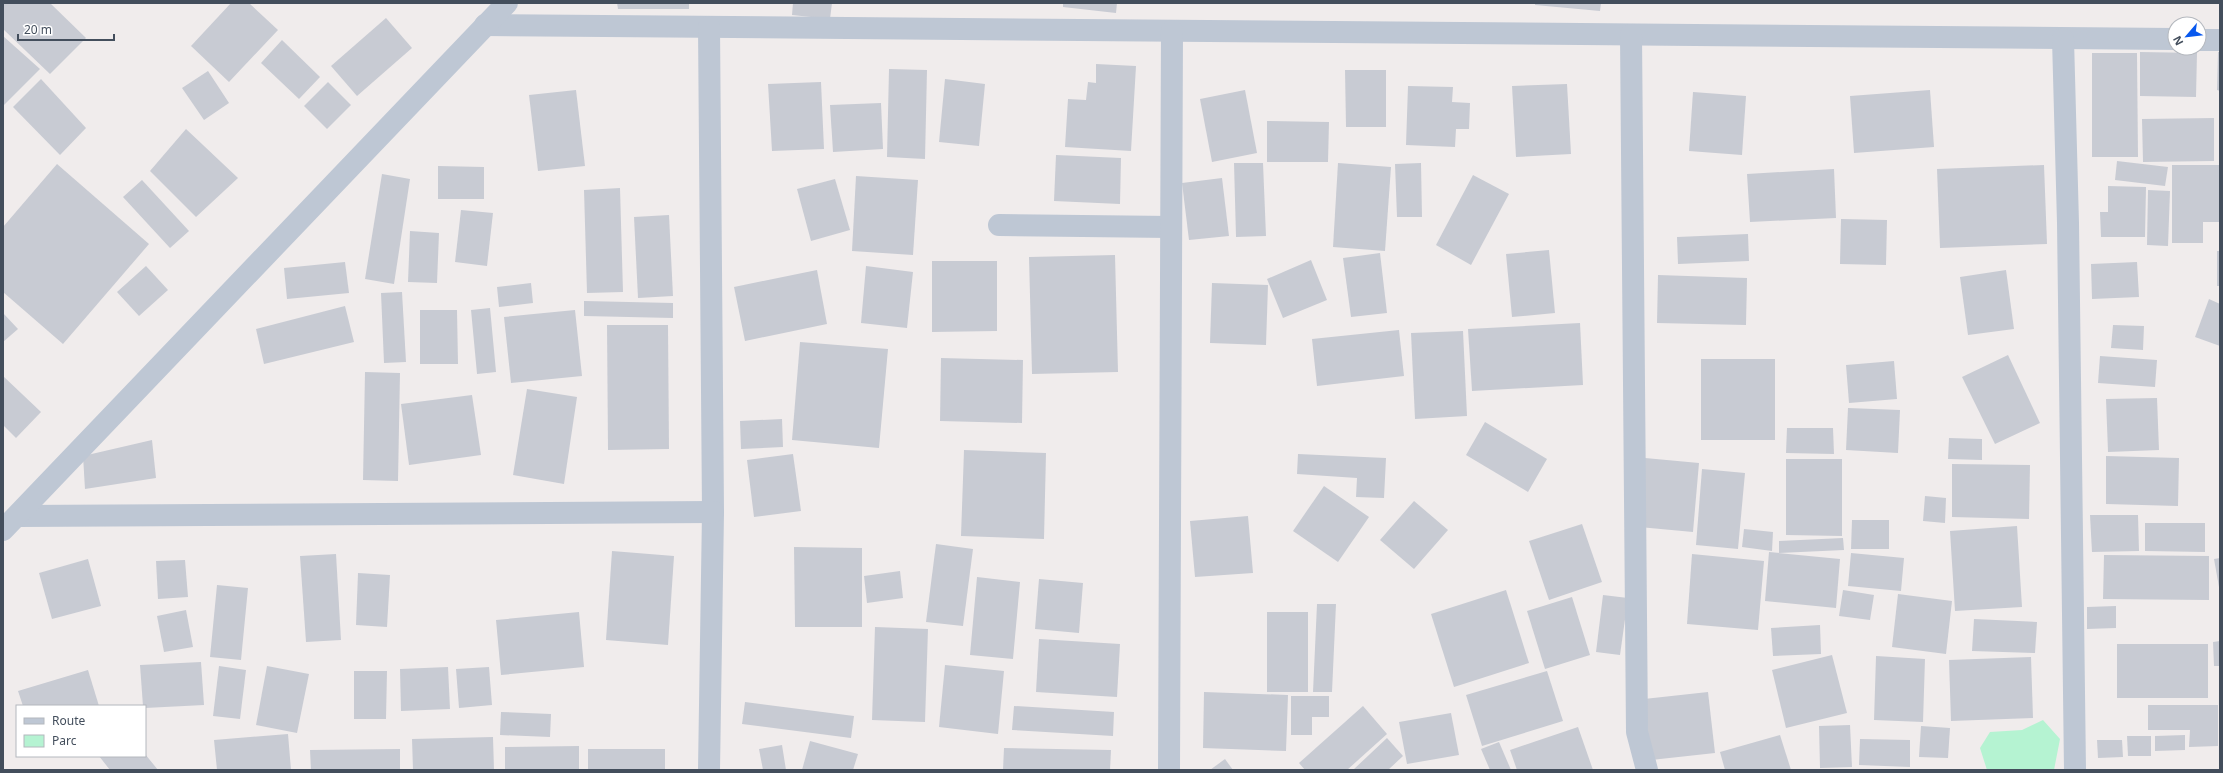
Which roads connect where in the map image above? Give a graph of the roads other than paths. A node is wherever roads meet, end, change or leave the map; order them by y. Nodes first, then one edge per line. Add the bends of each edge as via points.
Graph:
1 (507, 3) edge
2 (486, 25) junction
3 (709, 27) junction
4 (1172, 31) junction
5 (1631, 35) junction
6 (2063, 38) junction
7 (2167, 40) edge
8 (2207, 40) edge
9 (2220, 40) edge
10 (999, 224) dead end
11 (1171, 226) junction
12 (713, 512) junction
13 (10, 523) edge
14 (709, 770) edge
15 (1169, 770) edge
16 (1647, 770) edge
17 (2075, 770) edge

1 - 2 street
2 - 3 street
2 - 13 street
3 - 4 street
3 - 12 street
4 - 5 street
4 - 11 street
5 - 6 street
5 - 16 street via 1637,732
6 - 7 street
6 - 17 street
8 - 9 street
10 - 11 street
11 - 15 street
12 - 13 street
12 - 14 street

